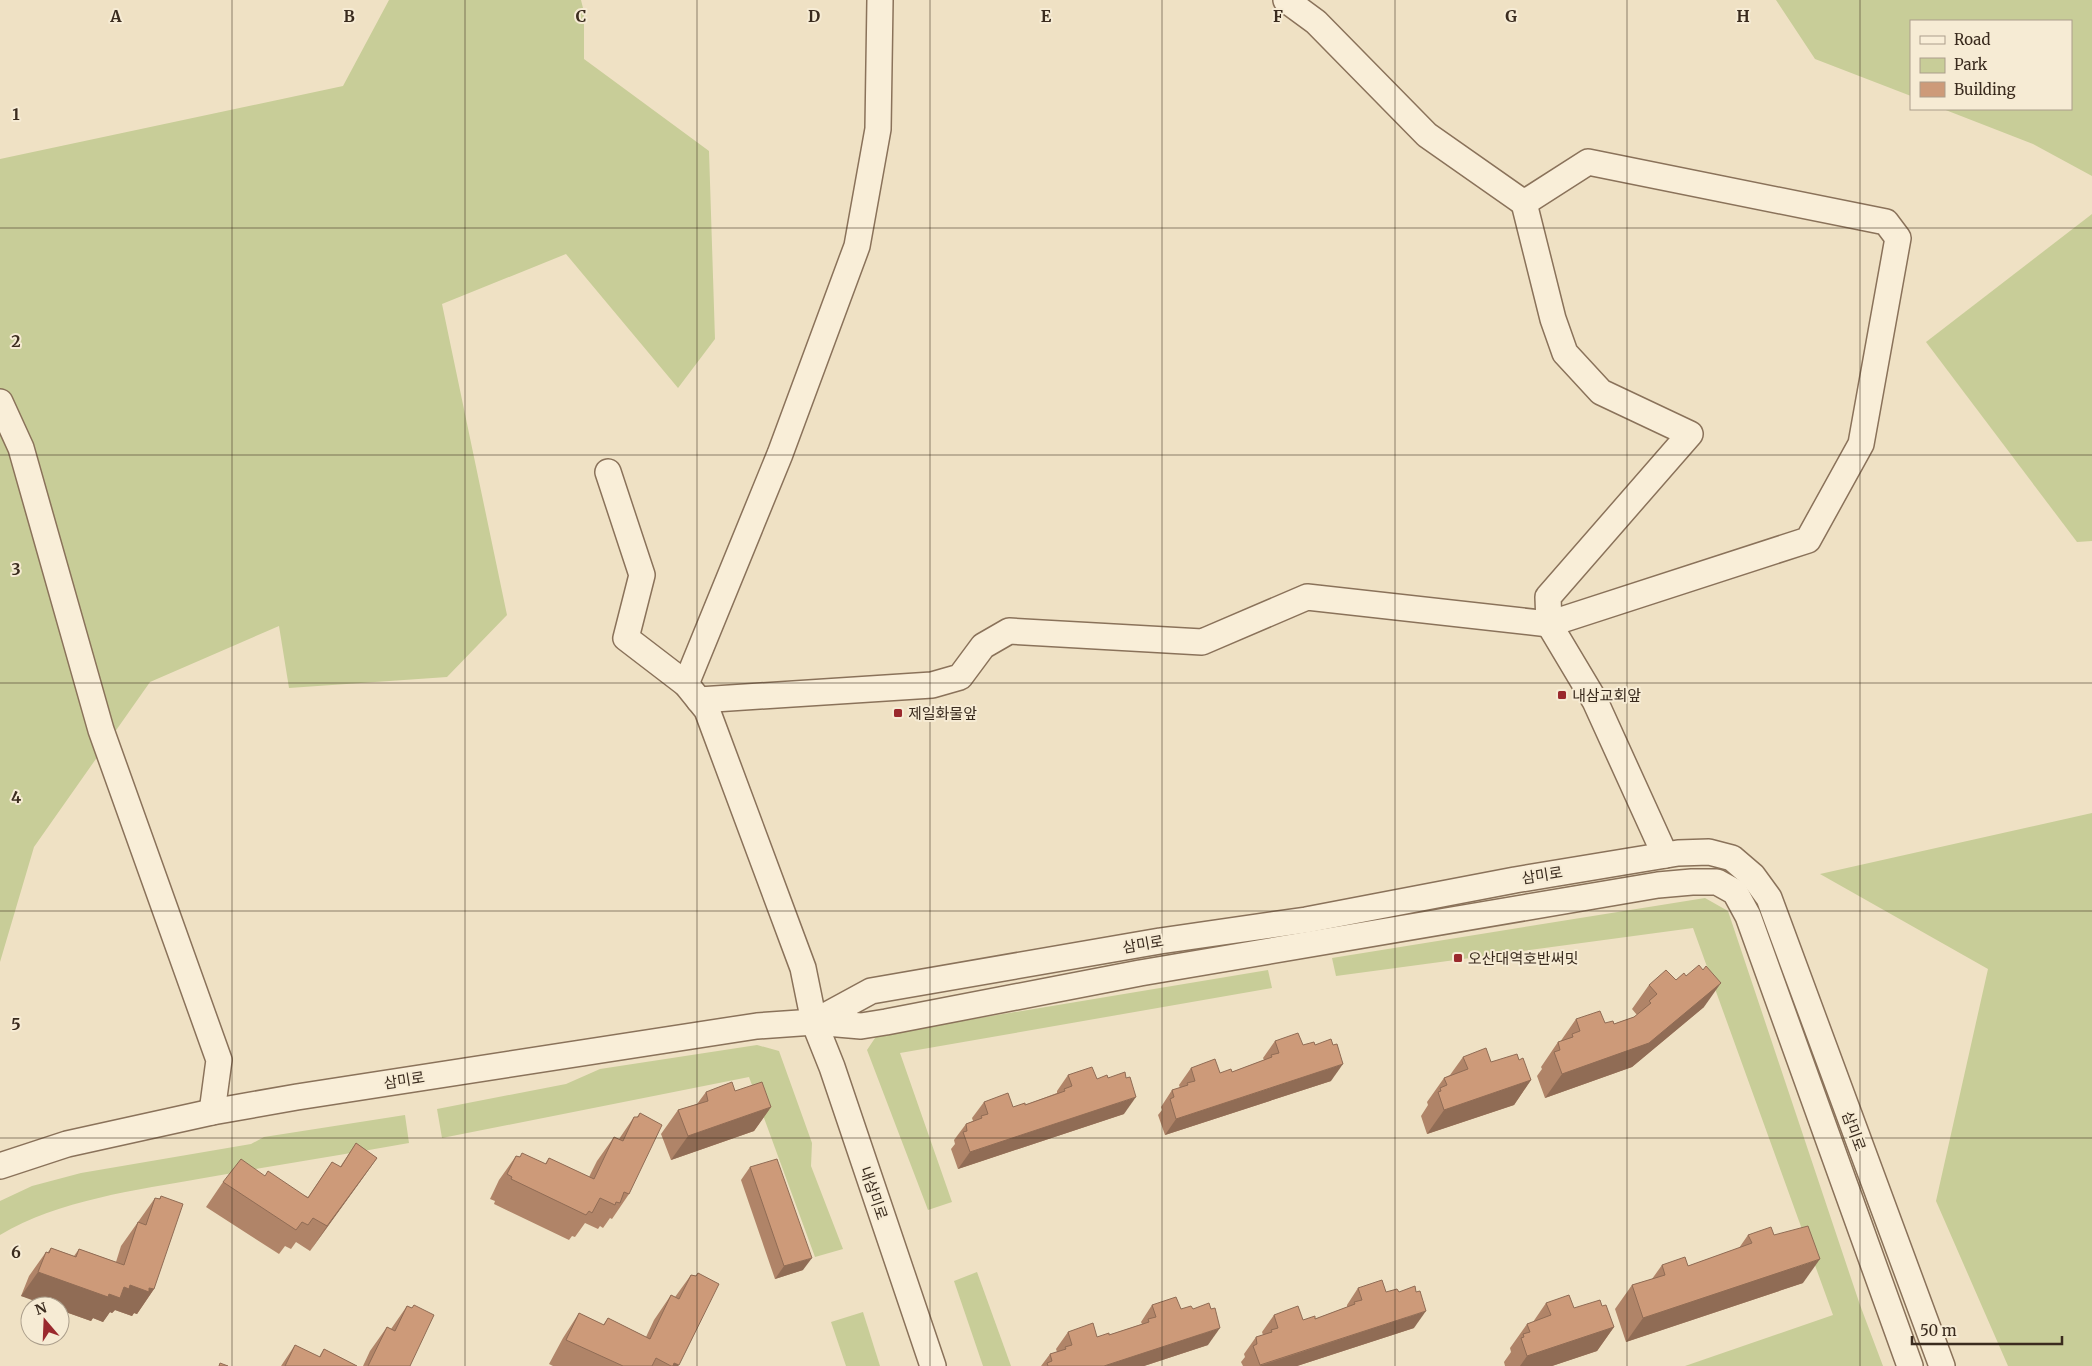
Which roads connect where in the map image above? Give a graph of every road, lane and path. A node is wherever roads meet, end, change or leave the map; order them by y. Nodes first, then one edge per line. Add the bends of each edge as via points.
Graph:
1 (880, 0) edge
2 (1286, 0) edge
3 (1524, 203) junction
4 (0, 402) edge
5 (608, 472) dead end
6 (1549, 624) junction
7 (693, 692) junction
8 (1665, 855) junction
9 (814, 1022) junction
10 (212, 1112) junction
11 (0, 1166) edge
12 (933, 1366) edge
13 (1910, 1366) edge
14 (1942, 1366) edge

1 - 7 street via 878,129 857,246
2 - 3 street via 1316,22 1427,135
3 - 6 street via 1553,319 1565,353 1601,392 1690,434 1548,597
3 - 6 street via 1588,162 1886,222 1898,238 1861,444 1808,540
4 - 10 street via 21,448 101,730 219,1060
5 - 7 street via 642,575 626,638
6 - 7 street via 1307,597 1202,642 1009,631 983,646 960,676 932,684
6 - 8 street via 1595,701
7 - 9 street, 내삼미로 via 707,710 803,968
8 - 9 street, 삼미로 via 1306,920 1160,941 871,991
8 - 14 street, 삼미로 via 1709,852 1732,858 1753,876 1769,898
9 - 10 street, 삼미로 via 757,1026
9 - 12 street, 내삼미로
9 - 13 street, 삼미로 via 861,1026 1140,973 1494,912 1658,885 1717,882 1735,892 1748,916
10 - 11 street, 삼미로 via 68,1144

